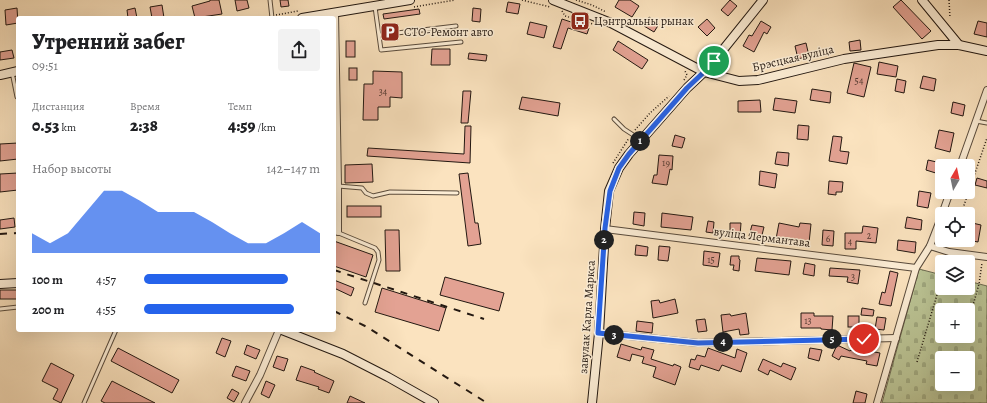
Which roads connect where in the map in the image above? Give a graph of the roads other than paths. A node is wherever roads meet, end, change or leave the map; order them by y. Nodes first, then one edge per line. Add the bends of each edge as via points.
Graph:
1 (270, 0) edge
2 (405, 0) edge
3 (553, 0) edge
4 (762, 0) edge
5 (922, 0) edge
6 (375, 6) junction
7 (335, 12) junction
8 (272, 16) edge
9 (313, 16) edge
10 (335, 16) edge
11 (456, 26) dead end
12 (380, 35) junction
13 (461, 42) dead end
14 (959, 44) junction
15 (987, 51) edge
16 (15, 72) edge
17 (704, 72) junction
18 (0, 75) edge
19 (16, 84) edge
20 (987, 90) edge
21 (336, 103) edge
22 (614, 119) dead end
23 (976, 121) junction
24 (987, 123) edge
25 (641, 140) junction
26 (962, 159) edge
27 (338, 186) junction
28 (457, 193) dead end
29 (605, 228) junction
30 (336, 231) edge
31 (935, 233) edge
32 (930, 246) junction
33 (985, 257) edge
34 (916, 268) junction
35 (16, 283) edge
36 (0, 284) edge
37 (364, 303) dead end
38 (16, 307) edge
39 (0, 309) edge
40 (115, 332) edge
41 (278, 332) edge
42 (287, 332) edge
43 (598, 333) junction
44 (896, 338) junction
45 (84, 403) edge
46 (245, 403) edge
47 (434, 403) edge
48 (592, 403) edge
49 (877, 403) edge

1 - 8 lane
2 - 6 street
3 - 17 street, Брэсцкая вуліца via 611,23
4 - 17 street, завулак Карла Маркса
5 - 14 street
6 - 7 street
6 - 12 lane
7 - 9 street
7 - 10 street
11 - 12 lane
12 - 13 lane via 381,50
14 - 15 street, Брэсцкая вуліца
14 - 17 street, Брэсцкая вуліца via 844,59 758,80 739,81
16 - 18 street
16 - 19 lane
17 - 25 street, завулак Карла Маркса
20 - 23 street
21 - 27 street
22 - 25 lane via 624,130
23 - 24 lane
23 - 26 street
25 - 29 street, завулак Карла Маркса via 619,168 610,191
27 - 28 lane via 362,188 373,196 390,192
27 - 30 street
29 - 34 street, вуліца Лермантава
29 - 43 street, завулак Карла Маркса
30 - 37 lane via 375,248 378,252 380,260
31 - 32 street
32 - 33 street via 949,252
32 - 34 street
34 - 44 street
35 - 36 street
38 - 39 lane
40 - 45 lane
41 - 46 street
42 - 47 street via 343,354
43 - 44 street via 698,343
43 - 48 street, завулак Карла Маркса
44 - 49 street

